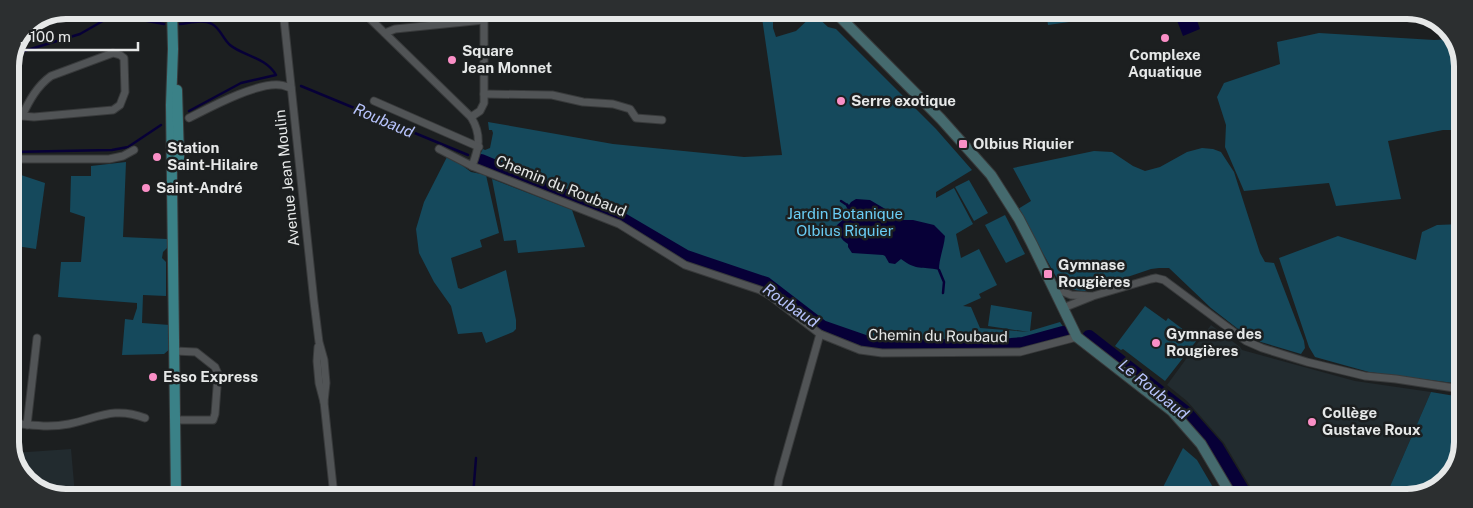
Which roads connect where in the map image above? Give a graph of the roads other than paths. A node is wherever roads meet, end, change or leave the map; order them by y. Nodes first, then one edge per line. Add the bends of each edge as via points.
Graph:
1 (172, 19) edge
2 (284, 19) edge
3 (370, 19) edge
4 (842, 19) edge
5 (484, 20) joint
6 (385, 33) junction
7 (291, 88) junction
8 (484, 94) junction
9 (374, 101) dead end
10 (19, 114) edge
11 (22, 116) junction
12 (471, 117) junction
13 (189, 118) dead end
14 (662, 120) dead end
15 (479, 147) junction
16 (439, 149) dead end
17 (134, 150) dead end
18 (19, 159) edge
19 (472, 166) junction
20 (1054, 288) junction
21 (1071, 295) junction
22 (1094, 296) junction
23 (1062, 305) junction
24 (820, 334) junction
25 (1076, 337) junction
26 (37, 338) dead end
27 (178, 351) junction
28 (1454, 388) edge
29 (145, 418) dead end
30 (179, 420) junction
31 (19, 425) edge
32 (27, 425) junction
33 (176, 489) edge
34 (183, 489) edge
35 (333, 489) edge
36 (777, 489) edge
37 (1228, 489) edge

1 - 27 main road via 171,105
2 - 7 street, Avenue Jean Moulin
3 - 6 street
4 - 20 street via 941,119 991,175 1019,219
5 - 6 street via 395,28
5 - 8 street
6 - 12 street
7 - 13 street via 280,85 262,87
7 - 35 street, Avenue Jean Moulin via 319,342 318,383 324,402
8 - 12 street via 484,104
8 - 14 street via 552,95 613,104 630,109 636,118
9 - 15 street
10 - 11 street
11 - 11 street via 113,110 120,105 125,92 124,58 113,53 51,76 43,82
12 - 15 street via 477,128
15 - 19 street
16 - 19 street, Chemin du Roubaud
17 - 18 street via 109,158
19 - 24 street, Chemin du Roubaud via 619,224 684,265 760,290
20 - 21 street
20 - 23 street
21 - 22 street
21 - 23 street
22 - 23 street
22 - 28 street via 1160,278 1246,341 1262,348 1365,376
23 - 25 street
24 - 25 street, Chemin du Roubaud via 860,350 882,353 1020,352
24 - 36 street
25 - 37 street via 1172,411 1201,444
26 - 32 street
27 - 30 main road
27 - 30 street via 202,355 218,374 214,418 210,421
29 - 32 street via 133,413 114,412 68,424
30 - 33 main road
30 - 34 main road
31 - 32 street

